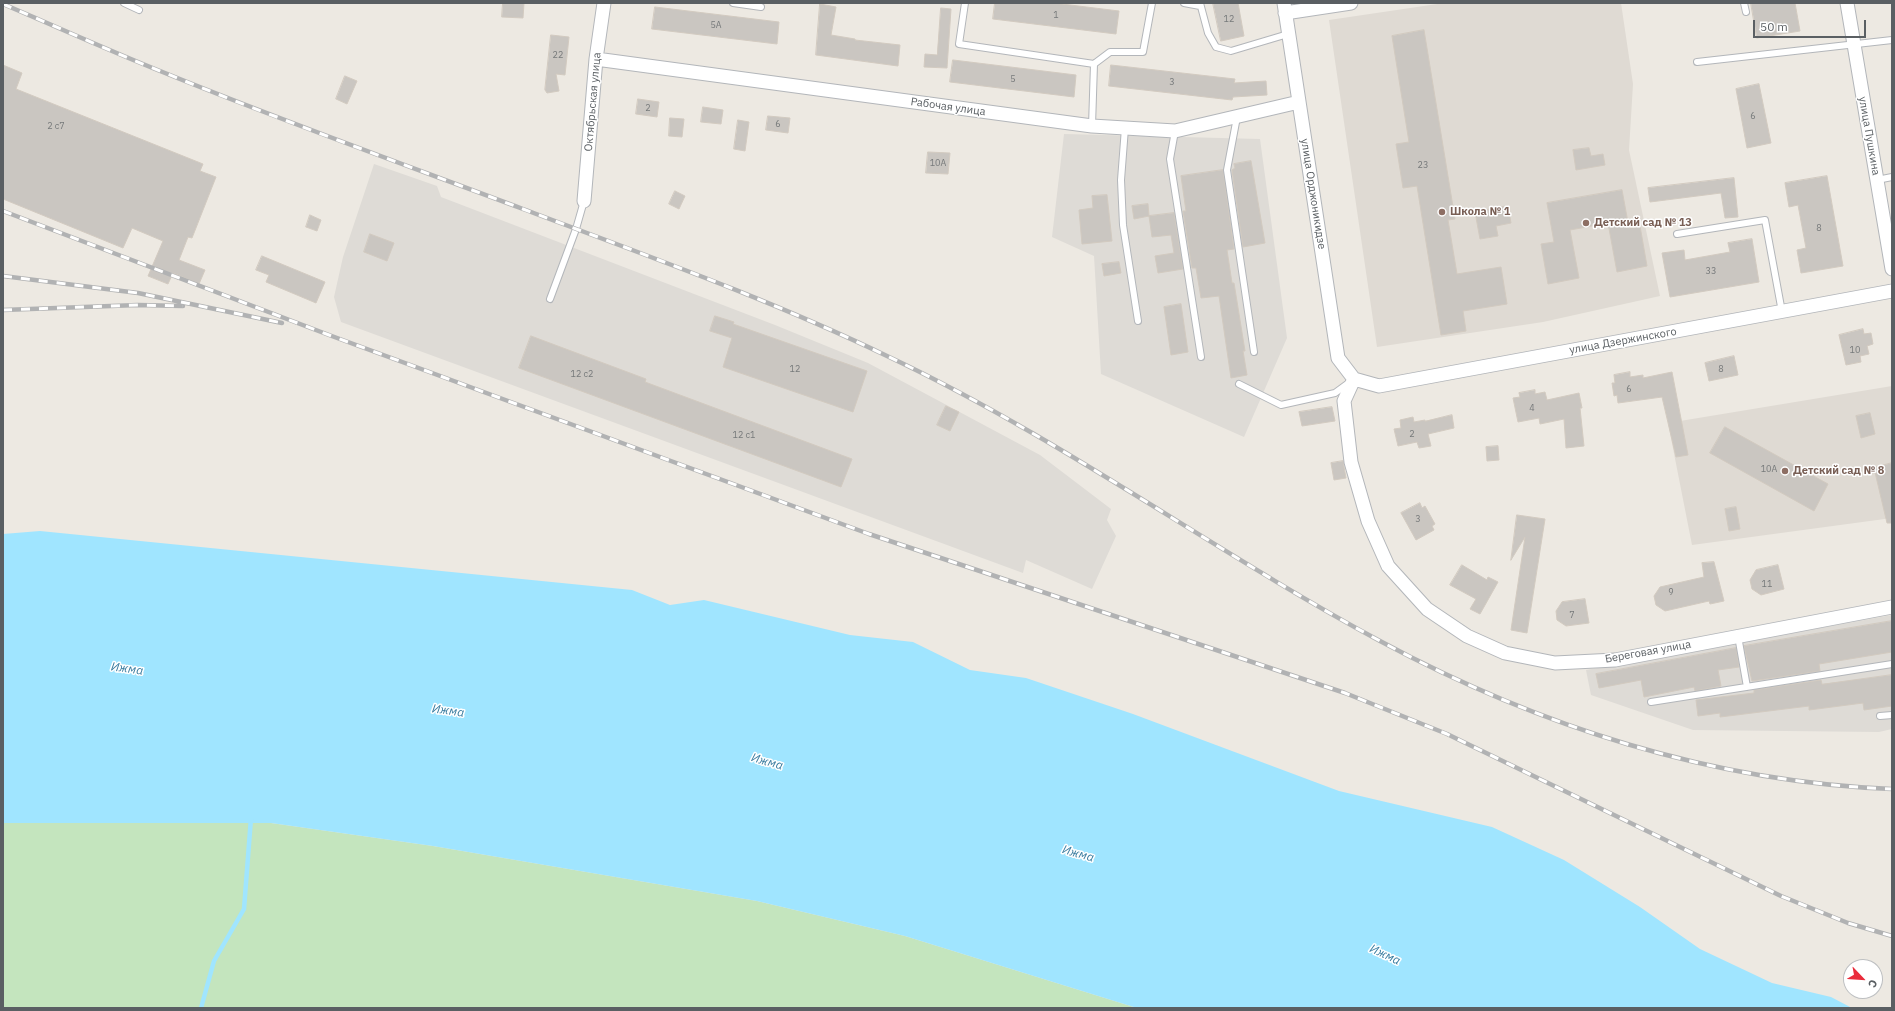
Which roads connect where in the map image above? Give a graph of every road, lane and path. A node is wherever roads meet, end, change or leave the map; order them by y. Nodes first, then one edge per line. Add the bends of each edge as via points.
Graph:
1 (124, 3) edge
2 (604, 3) edge
3 (733, 3) edge
4 (965, 3) edge
5 (1152, 3) edge
6 (1184, 3) edge
7 (1351, 3) edge
8 (1744, 3) edge
9 (1846, 3) edge
10 (1200, 4) edge
11 (1313, 6) edge
12 (761, 7) dead end
13 (1284, 8) edge
14 (139, 10) dead end
15 (1746, 12) dead end
16 (1288, 34) junction
17 (1892, 40) edge
18 (1854, 44) junction
19 (596, 59) junction
20 (1697, 62) dead end
21 (1094, 64) junction
22 (1299, 102) junction
23 (1237, 117) junction
24 (1092, 126) junction
25 (1126, 128) junction
26 (1175, 131) junction
27 (1892, 177) edge
28 (1877, 180) junction
29 (584, 200) joint
30 (1677, 234) dead end
31 (1892, 269) edge
32 (1892, 291) edge
33 (550, 299) dead end
34 (1782, 312) junction
35 (1138, 321) dead end
36 (1254, 352) dead end
37 (1201, 357) dead end
38 (1354, 379) junction
39 (1239, 384) dead end
40 (1892, 607) edge
41 (1738, 636) junction
42 (1892, 664) edge
43 (1747, 687) junction
44 (1651, 702) dead end
45 (1892, 715) edge
46 (1880, 716) dead end

1 - 14 lane
2 - 19 street, Октябрьская улица
3 - 12 lane
4 - 21 lane via 959,44
5 - 21 lane via 1143,52 1110,52
6 - 10 lane
7 - 11 street
8 - 15 lane
9 - 18 street, улица Пушкина
10 - 16 lane via 1208,33 1216,47 1231,51
11 - 13 street
13 - 16 street, улица Орджоникидзе
16 - 22 street, улица Орджоникидзе
17 - 18 lane
18 - 20 lane
18 - 28 street, улица Пушкина
19 - 24 street, Рабочая улица
19 - 29 street, Октябрьская улица
21 - 24 lane
22 - 23 street, Рабочая улица
22 - 38 street, улица Орджоникидзе via 1338,358
23 - 26 street, Рабочая улица
23 - 36 lane via 1228,170
24 - 25 street, Рабочая улица
25 - 26 street, Рабочая улица
25 - 35 lane via 1121,180 1123,225
26 - 37 lane via 1170,159
27 - 28 lane
28 - 31 street, улица Пушкина
29 - 33 lane
30 - 34 lane via 1765,220
32 - 34 street, улица Дзержинского
34 - 38 street, улица Дзержинского via 1379,386
38 - 39 lane via 1335,393 1281,405
38 - 41 street, Береговая улица via 1344,401 1351,462 1368,521 1388,566 1427,610 1467,636 1505,653 1556,663 1615,660
40 - 41 street, Береговая улица
41 - 43 lane
42 - 43 lane
43 - 44 lane
45 - 46 lane

